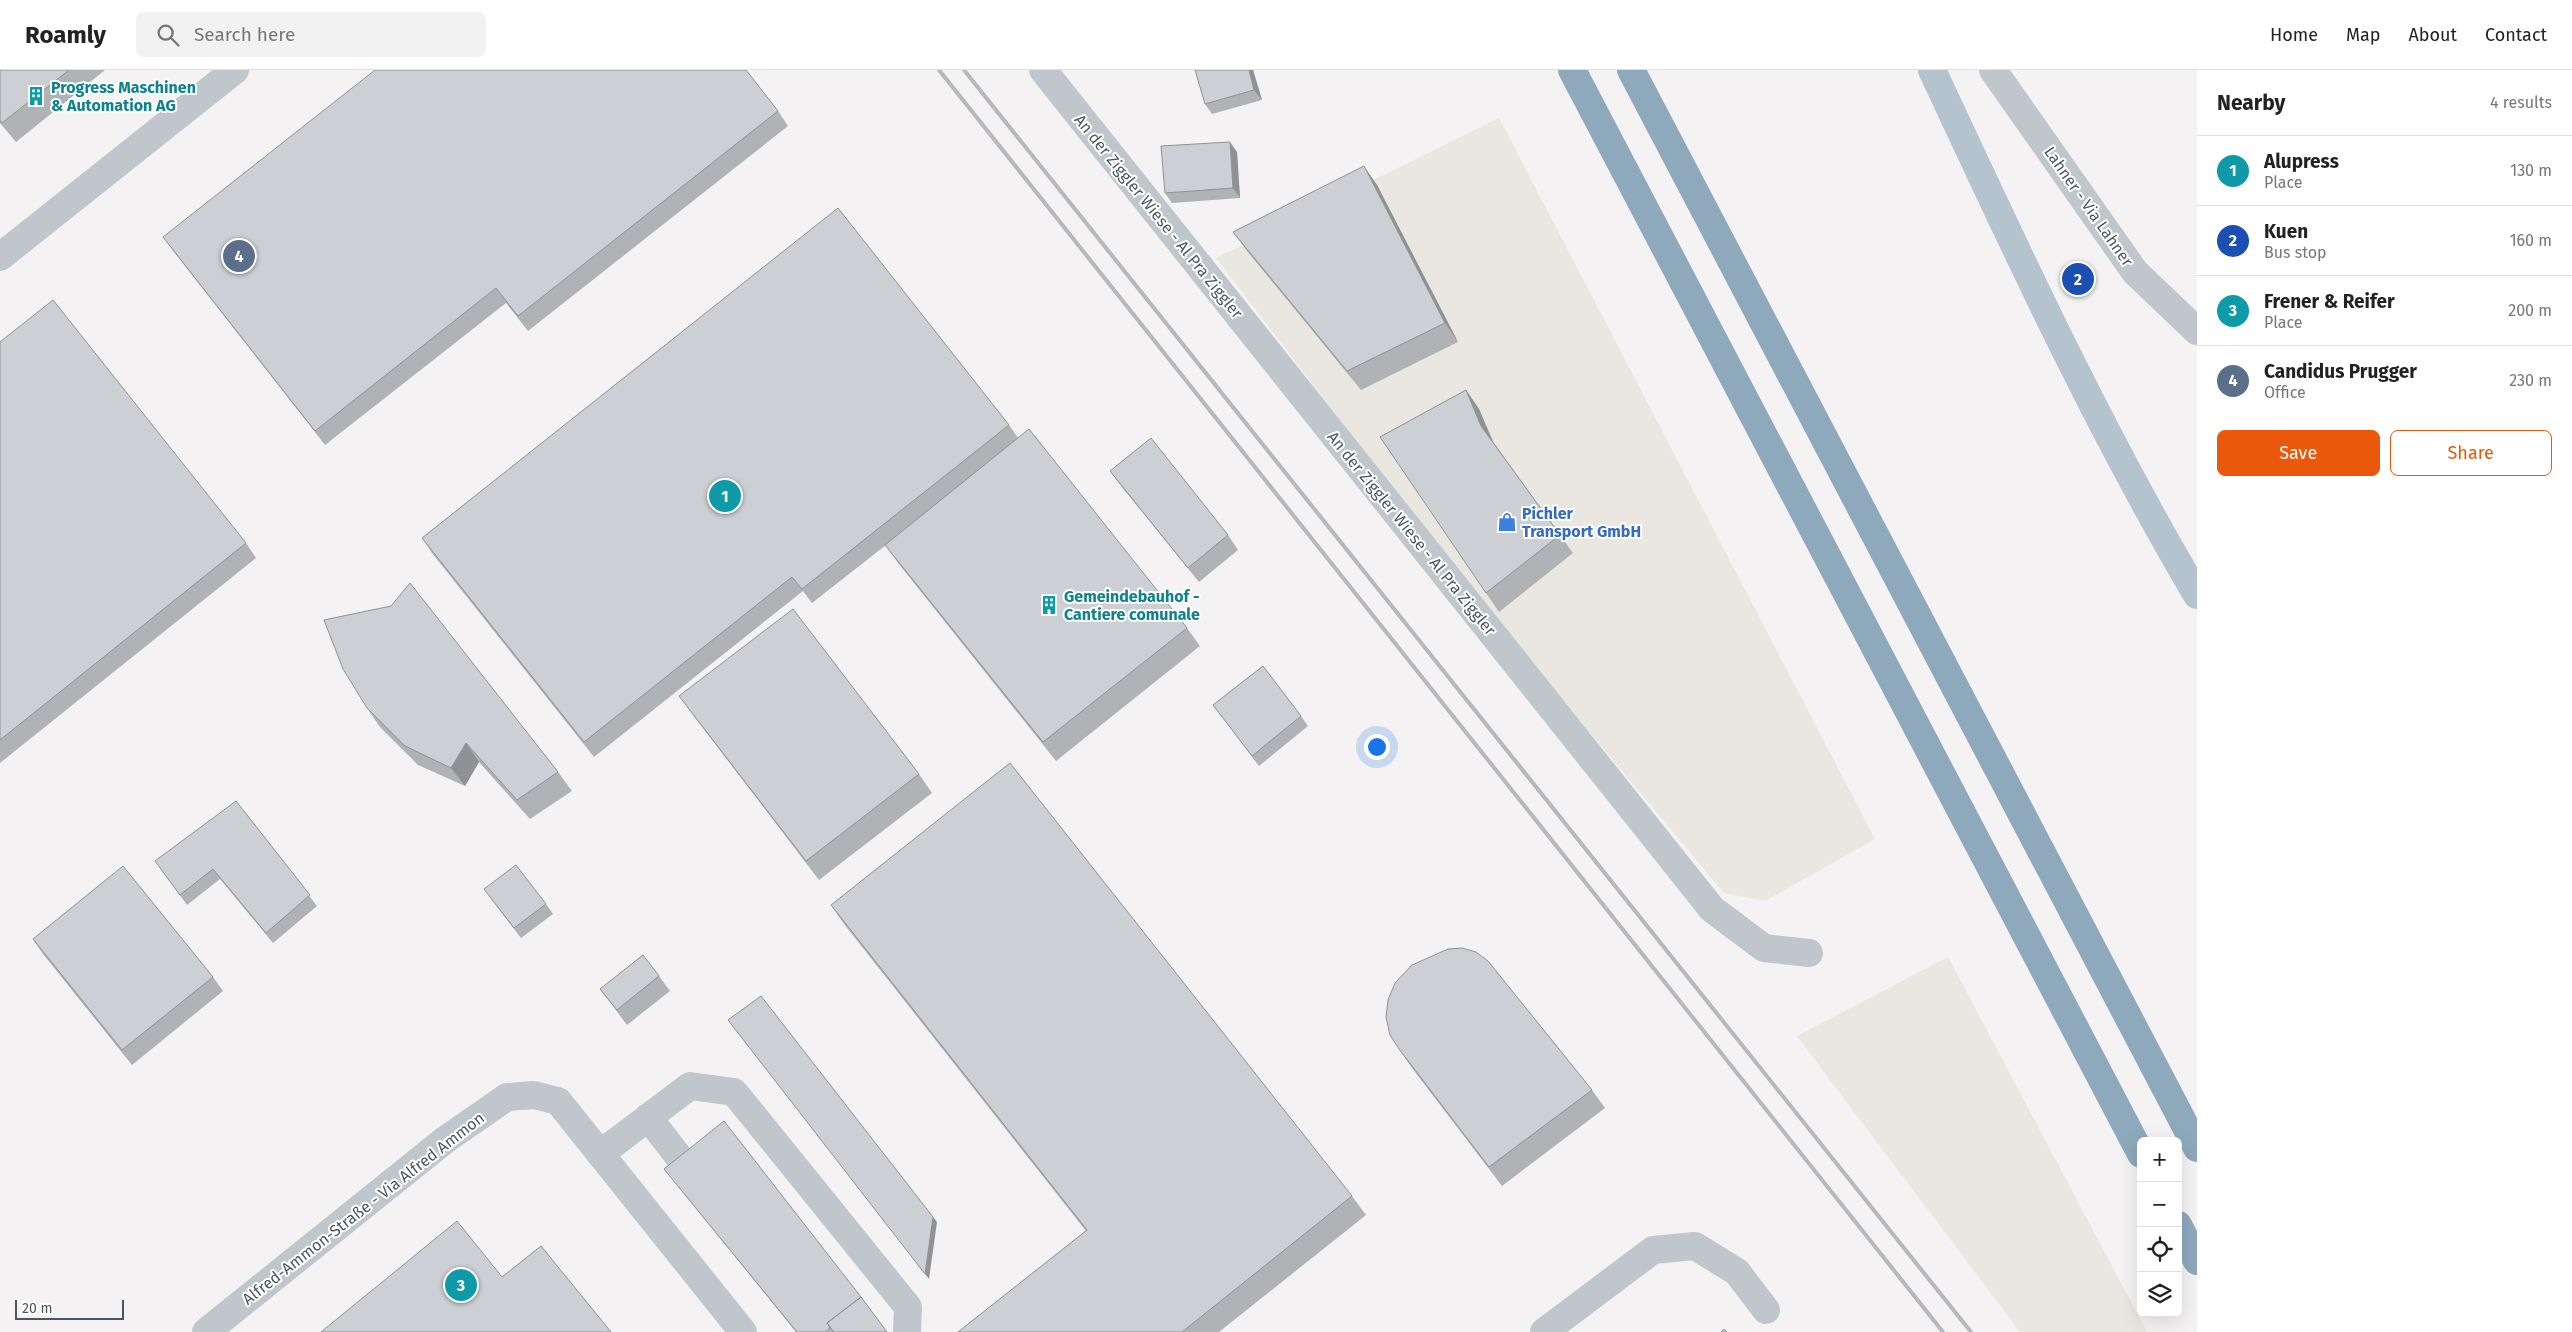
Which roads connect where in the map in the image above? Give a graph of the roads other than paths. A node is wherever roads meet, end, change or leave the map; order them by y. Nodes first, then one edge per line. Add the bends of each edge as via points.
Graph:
1 (236, 70) edge
2 (1043, 70) edge
3 (1572, 70) edge
4 (1631, 70) edge
5 (1932, 70) edge
6 (1993, 70) edge
7 (0, 257) edge
8 (2197, 331) edge
9 (2197, 595) edge
10 (1809, 953) dead end
11 (648, 1117) junction
12 (2137, 1146) edge
13 (2197, 1148) edge
14 (600, 1154) junction
15 (720, 1210) edge
16 (2179, 1227) edge
17 (2197, 1261) edge
18 (1766, 1310) dead end
19 (206, 1332) edge
20 (743, 1332) edge
21 (907, 1332) edge
22 (1544, 1332) edge

1 - 7 street
2 - 10 street, An der Ziggler Wiese - Al Pra Ziggler via 1712,909 1764,948
3 - 12 highway
4 - 13 highway
5 - 9 main road via 2081,385 2150,516
6 - 8 street, Lahner - Via Lahner via 2135,272
11 - 14 street
11 - 15 street
11 - 21 street via 690,1086 734,1092 908,1308
14 - 19 street, Alfred-Ammon-Straße - Via Alfred Ammon via 558,1101 534,1095 507,1097 446,1140
14 - 20 street, Alfred-Ammon-Straße - Via Alfred Ammon
16 - 17 highway
18 - 22 street via 1737,1272 1695,1246 1653,1250

